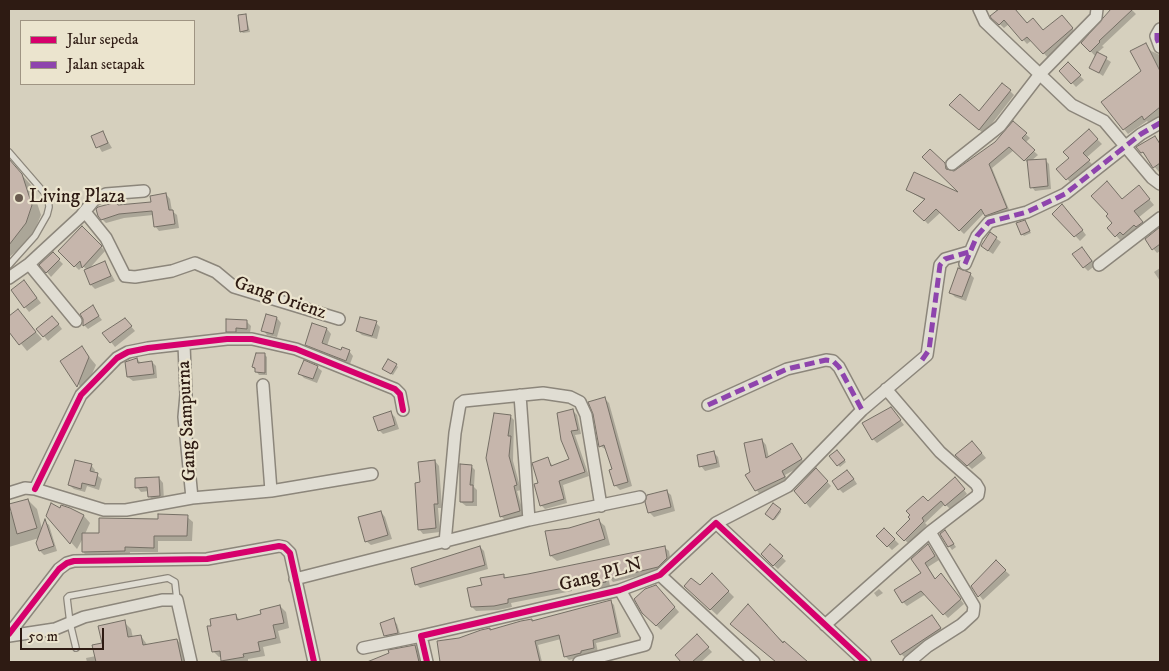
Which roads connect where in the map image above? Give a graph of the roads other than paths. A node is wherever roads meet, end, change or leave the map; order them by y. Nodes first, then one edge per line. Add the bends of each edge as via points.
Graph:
1 (978, 9) edge
2 (1096, 9) edge
3 (1159, 31) edge
4 (1160, 47) edge
5 (1040, 74) junction
6 (1160, 123) edge
7 (1127, 146) junction
8 (9, 152) edge
9 (952, 164) dead end
10 (1160, 184) edge
11 (144, 191) dead end
12 (85, 212) junction
13 (1160, 218) edge
14 (969, 252) junction
15 (29, 264) junction
16 (965, 264) dead end
17 (9, 265) edge
18 (1100, 265) dead end
19 (9, 278) edge
20 (339, 319) dead end
21 (76, 321) dead end
22 (184, 344) junction
23 (263, 385) dead end
24 (886, 388) junction
25 (520, 395) junction
26 (708, 405) dead end
27 (403, 410) dead end
28 (862, 410) junction
29 (372, 474) dead end
30 (35, 489) junction
31 (271, 491) junction
32 (9, 493) edge
33 (640, 497) dead end
34 (192, 498) junction
35 (601, 506) junction
36 (529, 520) junction
37 (716, 523) junction
38 (930, 532) junction
39 (445, 543) junction
40 (660, 575) junction
41 (295, 579) junction
42 (620, 590) junction
43 (177, 600) junction
44 (70, 624) junction
45 (825, 625) junction
46 (9, 635) edge
47 (421, 636) junction
48 (76, 648) dead end
49 (363, 648) dead end
50 (192, 662) edge
51 (314, 662) edge
52 (427, 662) edge
53 (579, 662) edge
54 (754, 662) edge
55 (865, 662) edge
56 (909, 662) edge

1 - 5 street via 985,22
2 - 5 street via 1096,17
3 - 4 street
5 - 7 street via 1078,110 1104,120
5 - 9 street via 1000,126
6 - 7 street
7 - 10 street
7 - 14 street via 1065,194 1027,212 989,222
8 - 17 lane via 48,197 49,207 35,236
11 - 12 street via 106,194 94,200
12 - 15 street
12 - 20 street, Gang Orienz via 106,238 125,276 172,271 194,263 216,272 234,287
13 - 18 street
14 - 16 street
14 - 24 street, Gang PLN via 941,262 929,350 922,360
15 - 19 street
15 - 21 street
22 - 27 street, Gang Sampurna via 227,338 252,339 296,349 395,389 400,394
22 - 30 street, Gang Sampurna via 128,352 108,366 81,395
22 - 34 street, Gang Sampurna via 184,416
23 - 31 street
24 - 28 street, Gang PLN
24 - 38 street via 940,452 976,484 978,495
25 - 35 street via 544,393 580,402 586,414
25 - 36 street
25 - 39 street via 460,404
26 - 28 street via 787,370 826,360 839,367
28 - 37 street, Gang PLN via 788,486
29 - 31 street, Gang Sampurna
30 - 32 street, Gang Sampurna via 25,488
30 - 34 street, Gang Sampurna via 104,510 137,509
31 - 34 street, Gang Sampurna
33 - 35 street
35 - 36 street
36 - 39 street
37 - 40 street, Gang PLN
37 - 45 street
38 - 45 street
38 - 56 street via 974,606 973,614
39 - 41 street
40 - 42 street, Gang PLN
40 - 54 street
41 - 46 street via 289,550 279,546 207,559 74,561 59,568
41 - 51 street
42 - 47 street, Gang PLN
42 - 53 street via 647,637 645,645
43 - 44 street via 162,600 84,617
43 - 44 lane via 175,582 168,578 73,594 67,598
43 - 50 street
44 - 46 street
44 - 48 lane
45 - 55 street
47 - 49 street, Gang PLN
47 - 52 street

